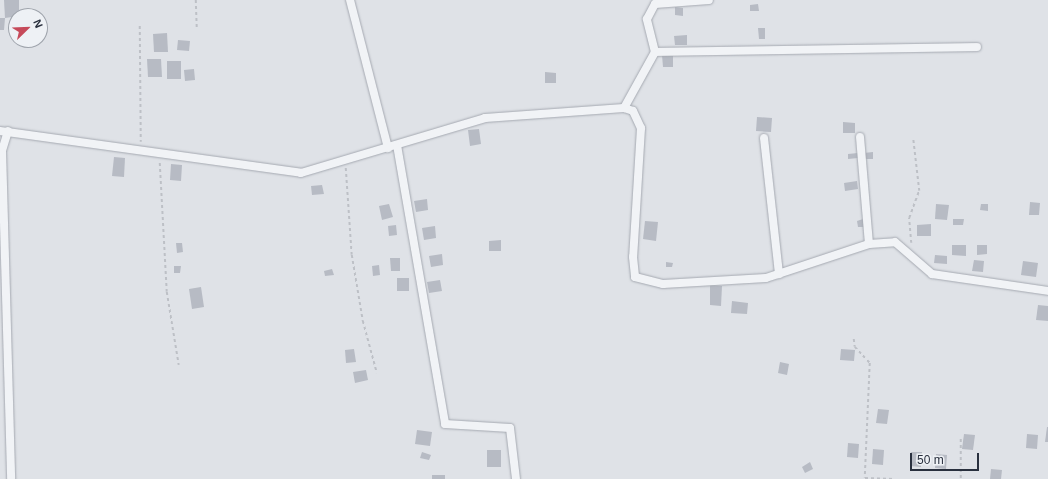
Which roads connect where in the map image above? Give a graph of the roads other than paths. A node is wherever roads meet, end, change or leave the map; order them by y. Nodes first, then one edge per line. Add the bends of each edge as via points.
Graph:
1 (350, 0) edge
2 (709, 0) edge
3 (977, 47) dead end
4 (656, 52) junction
5 (624, 108) junction
6 (4, 131) edge
7 (860, 137) dead end
8 (764, 138) dead end
9 (397, 145) junction
10 (388, 148) junction
11 (869, 244) junction
12 (778, 274) junction
13 (1048, 291) edge
14 (11, 479) edge
15 (516, 479) edge

1 - 10 street
2 - 4 street via 655,4 647,19
3 - 4 street
4 - 5 street
5 - 9 street via 485,118
5 - 12 street via 633,111 641,128 633,257 636,277 663,284 766,278
6 - 10 street via 301,173
6 - 14 street via 2,151
7 - 11 street
8 - 12 street
9 - 10 street
9 - 15 street via 445,424 510,428
11 - 12 street
11 - 13 street via 895,242 932,274

